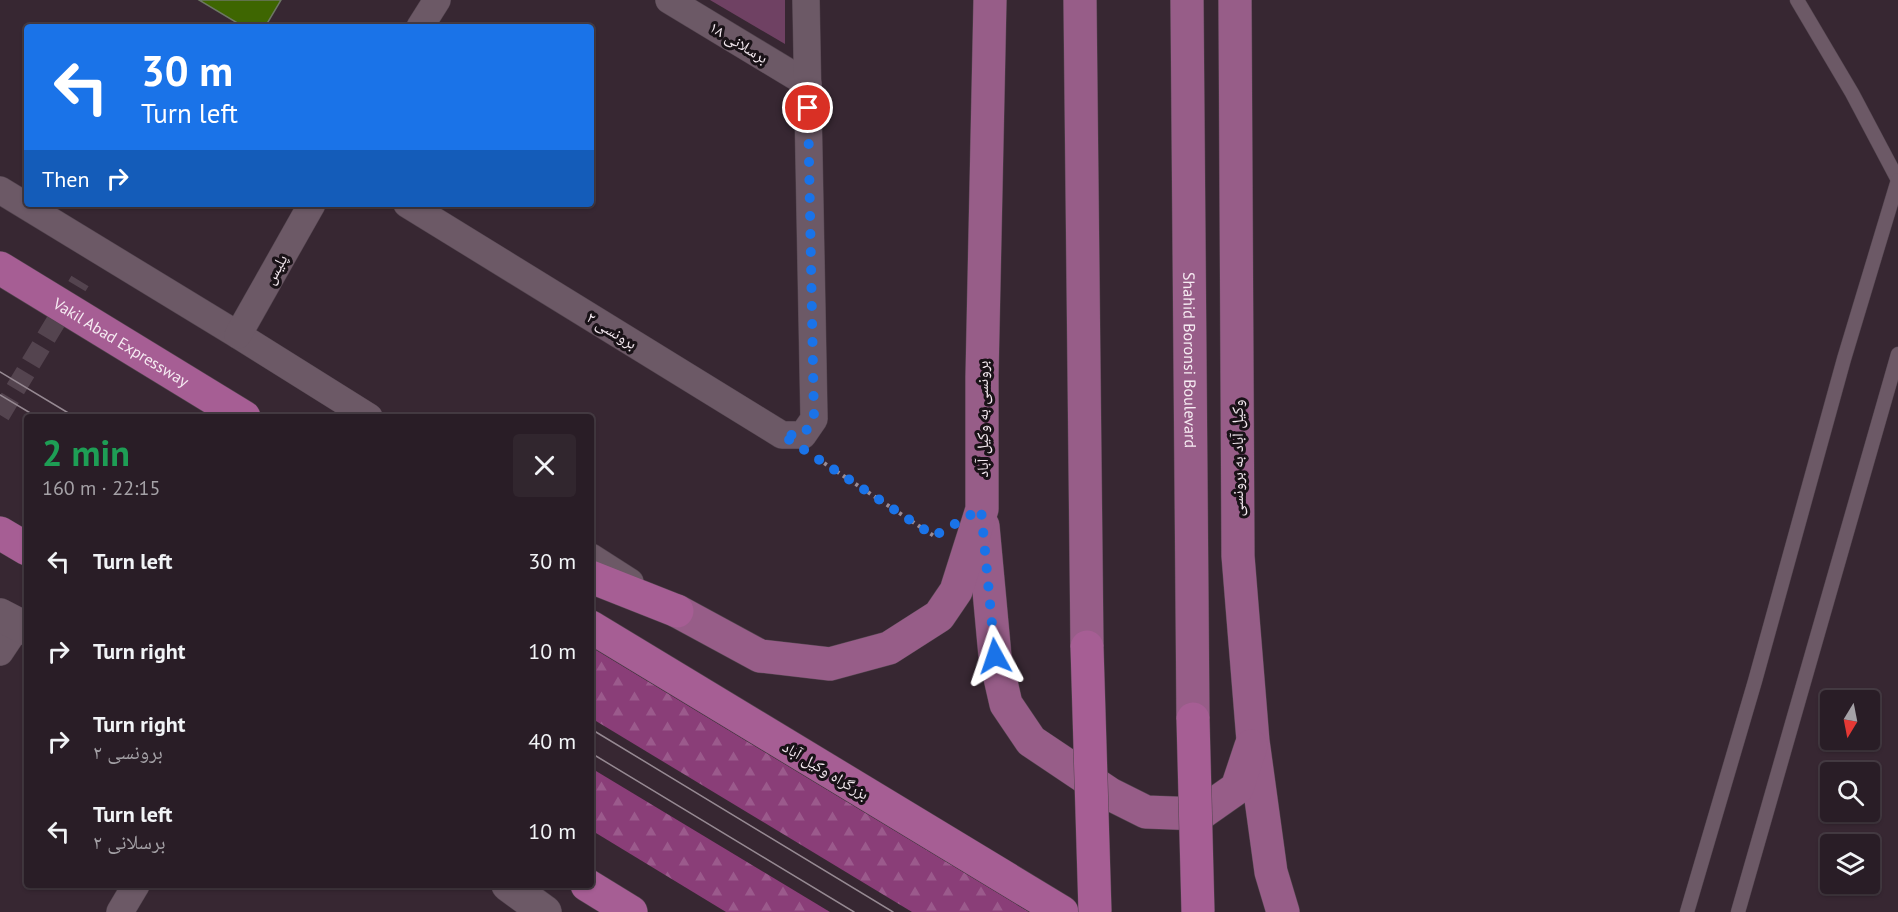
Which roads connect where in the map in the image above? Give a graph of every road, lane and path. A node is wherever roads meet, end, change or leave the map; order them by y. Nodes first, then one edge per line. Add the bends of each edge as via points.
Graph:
1 (437, 0) edge
2 (669, 0) edge
3 (806, 0) edge
4 (990, 0) edge
5 (1080, 0) edge
6 (1187, 0) edge
7 (1235, 0) edge
8 (1797, 0) edge
9 (422, 24) edge
10 (808, 84) junction
11 (1898, 180) edge
12 (0, 190) edge
13 (24, 205) edge
14 (28, 207) edge
15 (310, 207) edge
16 (412, 207) edge
17 (0, 268) edge
18 (238, 335) junction
19 (1898, 354) edge
20 (239, 414) edge
21 (364, 414) edge
22 (782, 435) junction
23 (981, 509) junction
24 (0, 533) edge
25 (24, 547) edge
26 (594, 559) edge
27 (594, 578) edge
28 (677, 611) junction
29 (15, 623) edge
30 (594, 629) edge
31 (1087, 647) joint
32 (0, 652) edge
33 (1192, 719) joint
34 (1253, 741) junction
35 (134, 888) edge
36 (512, 888) edge
37 (592, 888) edge
38 (120, 912) edge
39 (545, 912) edge
40 (632, 912) edge
41 (1062, 912) edge
42 (1095, 912) edge
43 (1198, 912) edge
44 (1283, 912) edge
45 (1688, 912) edge
46 (1738, 912) edge

1 - 9 street
2 - 10 street, برسلانی ۱۸
3 - 10 street
4 - 23 main road, برونسی به وکیل آباد
5 - 31 main road
6 - 33 main road, Shahid Boronsi Boulevard
7 - 34 main road, وکیل آباد به برونسی via 1238,556
8 - 11 lane
10 - 22 street via 814,419 803,435
11 - 45 lane
12 - 13 street
14 - 18 street
15 - 18 street, پلیس
16 - 22 street, برونسی ۲
17 - 20 highway, Vakil Abad Expressway
18 - 21 street
19 - 46 lane
22 - 23 path via 934,536
23 - 28 main road, برونسی به وکیل آباد via 950,600 939,616 888,648 830,664 760,656
23 - 34 main road via 995,656 1006,704 1031,741 1110,794 1146,812 1200,814 1237,788
24 - 25 highway
26 - 28 street
27 - 28 highway
29 - 32 street
30 - 41 highway, بزرگراه وکیل آباد
31 - 42 highway, bridge
33 - 43 highway, bridge
34 - 44 main road, وکیل آباد به برونسی via 1271,872
35 - 38 street
36 - 39 street
37 - 40 highway

